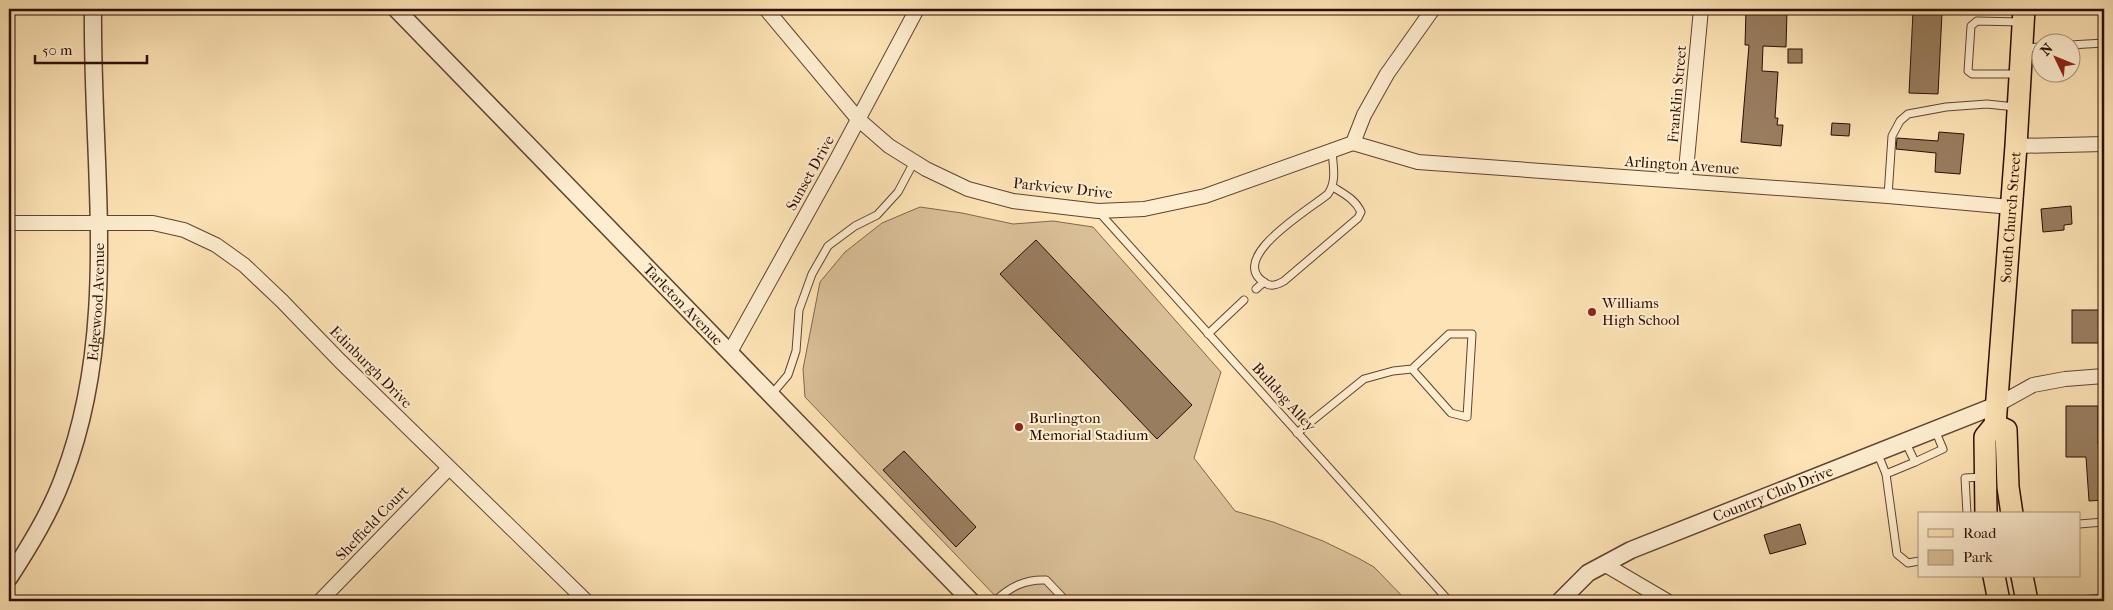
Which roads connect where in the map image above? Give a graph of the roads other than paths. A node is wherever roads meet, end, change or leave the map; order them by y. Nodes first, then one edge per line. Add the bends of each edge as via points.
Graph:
1 (93, 9) edge
2 (396, 9) edge
3 (766, 9) edge
4 (917, 9) edge
5 (1433, 9) edge
6 (1701, 9) edge
7 (2023, 15) edge
8 (2104, 43) edge
9 (2030, 44) edge
10 (2080, 44) edge
11 (2030, 50) edge
12 (2020, 74) junction
13 (2018, 107) junction
14 (858, 119) junction
15 (1353, 143) junction
16 (2104, 144) edge
17 (2016, 146) junction
18 (1332, 151) junction
19 (914, 162) junction
20 (1686, 181) junction
21 (1333, 187) junction
22 (1888, 196) junction
23 (2011, 207) junction
24 (1098, 211) junction
25 (98, 222) junction
26 (9, 223) edge
27 (1264, 282) junction
28 (1256, 289) dead end
29 (1244, 300) dead end
30 (1208, 334) junction
31 (730, 352) junction
32 (1412, 369) junction
33 (2104, 376) edge
34 (772, 394) junction
35 (1996, 415) junction
36 (1935, 429) junction
37 (1297, 433) junction
38 (1905, 441) junction
39 (1877, 452) junction
40 (1915, 462) junction
41 (449, 468) junction
42 (1886, 474) junction
43 (1984, 476) junction
44 (1967, 512) edge
45 (1986, 512) edge
46 (2012, 512) edge
47 (2104, 522) edge
48 (2080, 524) edge
49 (1918, 561) edge
50 (1604, 564) junction
51 (9, 578) edge
52 (1994, 578) edge
53 (2022, 578) edge
54 (2104, 598) edge
55 (320, 601) edge
56 (586, 601) edge
57 (972, 601) edge
58 (995, 601) edge
59 (1066, 601) edge
60 (1449, 601) edge
61 (1560, 601) edge
62 (1667, 601) edge
63 (1999, 601) edge
64 (2027, 601) edge
65 (2065, 601) edge

1 - 25 street, Edgewood Avenue
2 - 31 street, Tarleton Avenue
3 - 14 street, Parkview Drive
4 - 14 street, Sunset Drive
5 - 15 street via 1387,74 1364,115
6 - 20 street, Franklin Street
7 - 9 main road, South Church Street
7 - 12 lane via 1977,21 1971,26 1968,71 1972,74
8 - 10 lane
11 - 12 main road, South Church Street
12 - 13 main road, South Church Street
13 - 17 main road, South Church Street
13 - 22 lane via 1987,104 1908,114 1892,136
14 - 19 street, Parkview Drive via 889,146
14 - 31 street, Sunset Drive
15 - 18 street, Parkview Drive
15 - 20 street, Arlington Avenue via 1418,162
16 - 17 street
17 - 23 main road, South Church Street
18 - 21 lane
18 - 24 street, Parkview Drive via 1205,196 1144,209
19 - 24 street, Parkview Drive via 968,189 1013,201
19 - 34 lane via 898,192 877,215 828,246 812,274 799,310 796,351 788,375
20 - 22 street, Arlington Avenue
21 - 27 lane via 1316,205 1272,236 1258,254 1256,272
21 - 27 lane via 1358,206 1361,212 1358,218 1284,281 1277,285
22 - 23 street, Arlington Avenue
23 - 35 main road, South Church Street
24 - 30 lane, Bulldog Alley
25 - 26 street, Edinburgh Drive
25 - 41 street, Edinburgh Drive via 152,223 184,230 216,245 244,265 282,301
25 - 51 street, Edgewood Avenue via 95,349 88,392 63,480
27 - 28 lane
29 - 30 lane
30 - 37 lane, Bulldog Alley
31 - 34 street, Tarleton Avenue
32 - 32 lane via 1451,413 1467,417 1472,334 1449,334
32 - 37 lane via 1364,379
33 - 35 street via 2033,385
34 - 57 street, Tarleton Avenue
35 - 36 street, Country Club Drive
35 - 43 main road, South Church Street via 1985,437
35 - 46 main road via 2006,430
36 - 38 street, Country Club Drive
36 - 40 lane via 1943,449
37 - 60 lane, Bulldog Alley
38 - 39 street, Country Club Drive
38 - 40 lane
39 - 42 lane
39 - 50 street, Country Club Drive via 1631,550
40 - 42 lane
41 - 55 street, Sheffield Court
41 - 56 street, Edinburgh Drive
42 - 49 lane via 1897,554 1908,563
43 - 44 lane via 1964,478
43 - 45 main road, South Church Street
47 - 48 lane
50 - 61 street, Country Club Drive via 1588,573
50 - 62 street
52 - 63 main road
53 - 64 main road
54 - 65 lane
58 - 59 lane via 1009,588 1032,580 1046,580

